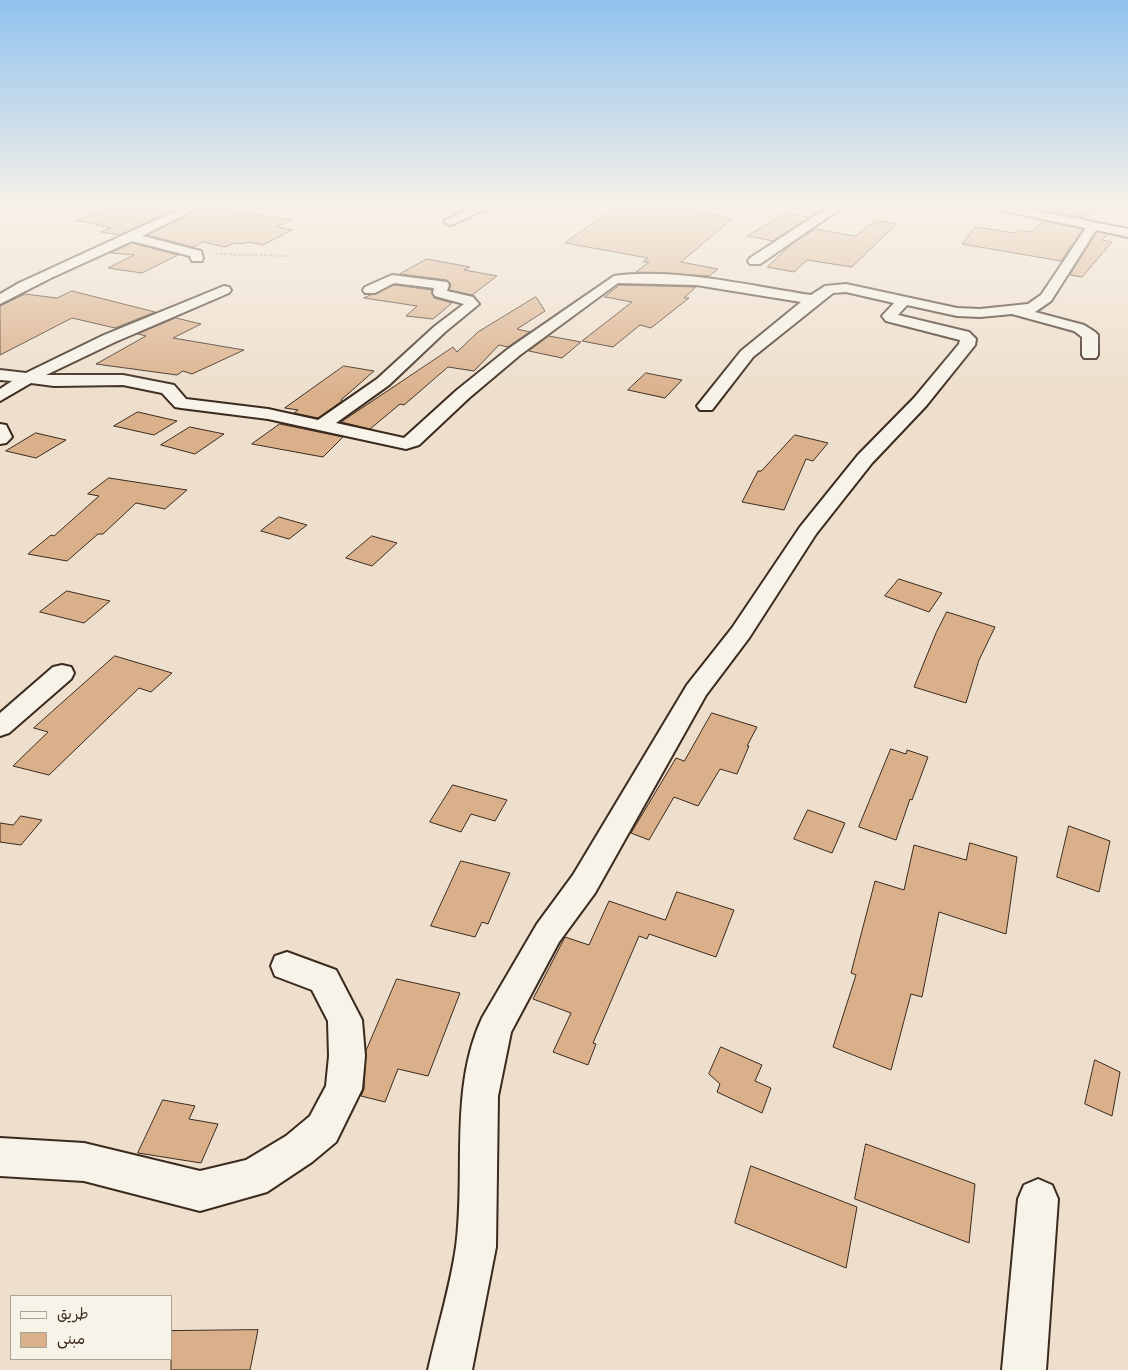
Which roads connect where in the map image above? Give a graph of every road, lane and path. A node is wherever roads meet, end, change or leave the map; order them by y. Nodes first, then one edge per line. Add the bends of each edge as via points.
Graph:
1 (63, 268) edge
2 (1066, 268) edge
3 (224, 290) dead end
4 (370, 290) dead end
5 (0, 300) edge
6 (813, 300) junction
7 (904, 300) junction
8 (1009, 309) junction
9 (1090, 356) dead end
10 (0, 375) edge
11 (27, 378) junction
12 (0, 396) edge
13 (706, 406) dead end
14 (321, 426) junction
15 (0, 429) edge
16 (0, 439) edge
17 (62, 673) dead end
18 (0, 726) edge
19 (287, 966) dead end
20 (0, 1156) edge
21 (1038, 1199) dead end
22 (450, 1370) edge
23 (1024, 1370) edge

1 - 5 street
2 - 8 street via 1046,298 1032,308
3 - 11 street
4 - 14 street via 392,279 438,284 442,285 440,293 472,304 383,382
6 - 7 street via 837,287
6 - 13 street via 747,354
6 - 14 street via 696,281 614,280 514,352 462,394 413,441 400,444
7 - 8 street via 957,312
7 - 22 street via 889,316 891,318 964,335 968,339 967,345 920,402 865,459 807,531 741,632 696,691 584,884 548,933 494,1029 480,1096 476,1247
8 - 9 street via 1079,328 1090,335
10 - 11 street
11 - 12 street
11 - 14 street via 123,380 168,389 181,403 268,414
15 - 16 street via 3,437
17 - 18 street
19 - 20 street via 324,980 345,1020 347,1056 344,1089 322,1129 299,1149 253,1178 200,1191 84,1162
21 - 23 street

